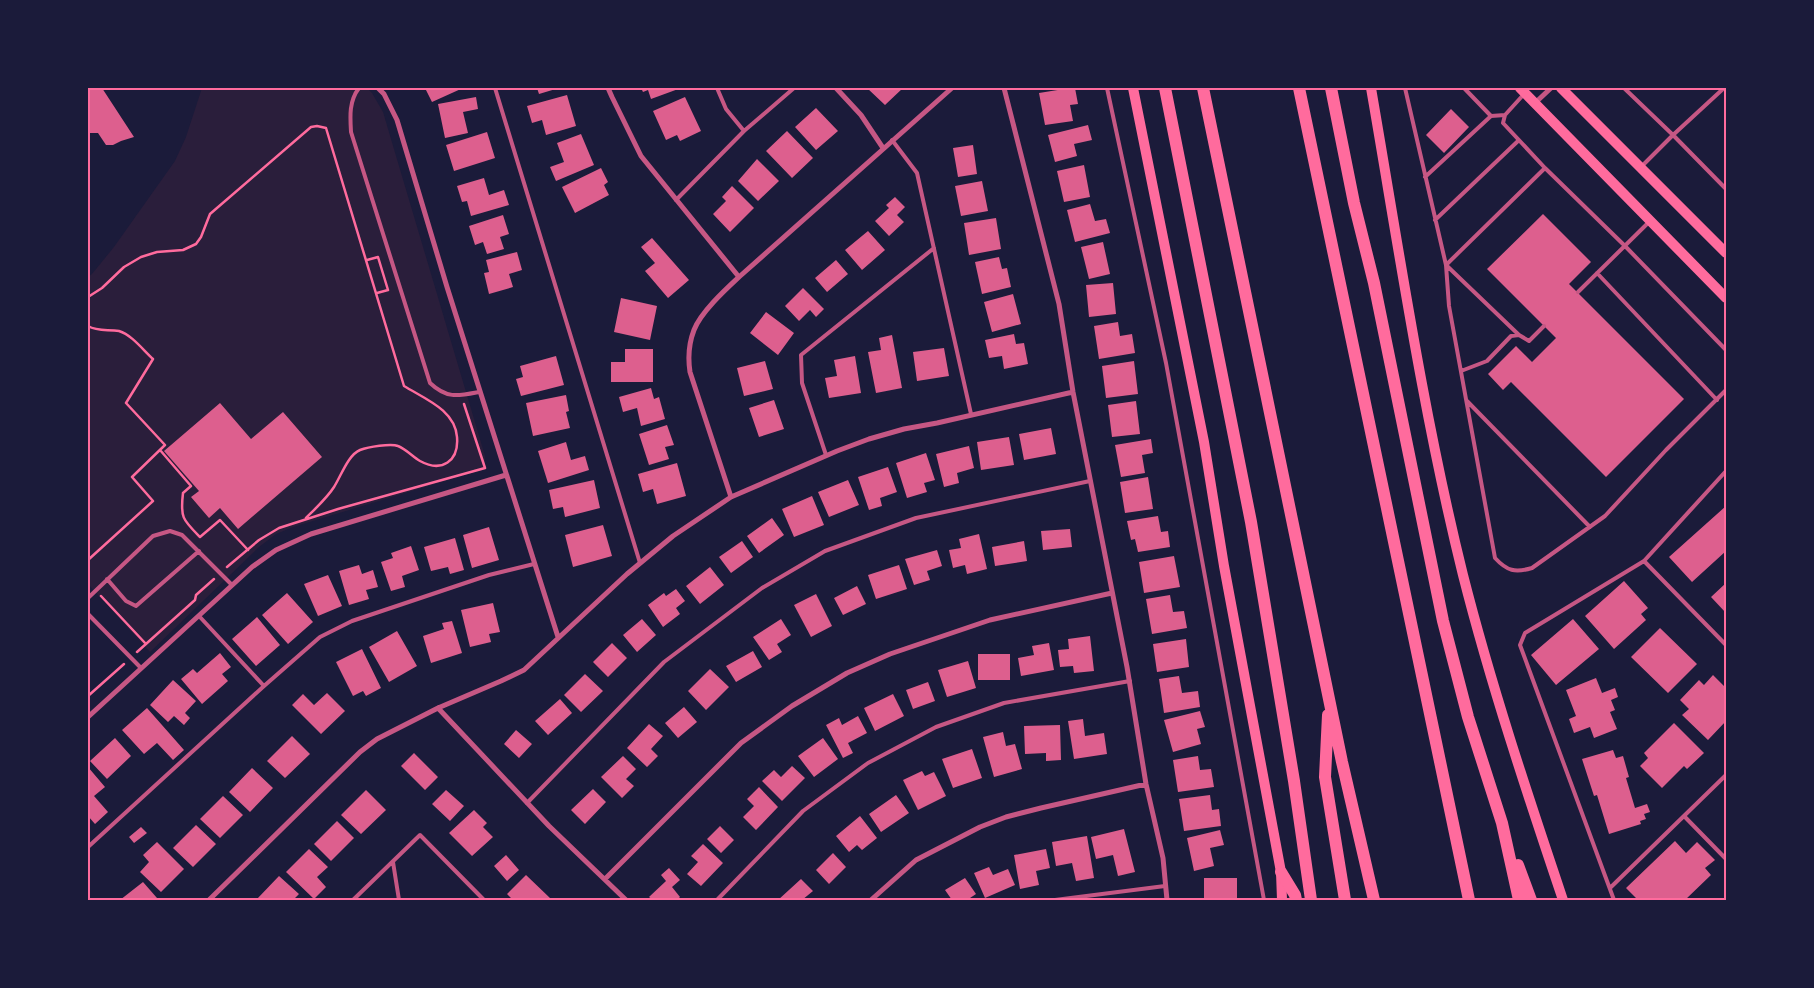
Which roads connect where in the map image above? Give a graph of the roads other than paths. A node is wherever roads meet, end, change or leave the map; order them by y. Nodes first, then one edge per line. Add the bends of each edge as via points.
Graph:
1 (359, 88) edge
2 (378, 88) edge
3 (495, 88) edge
4 (608, 88) edge
5 (717, 88) edge
6 (794, 88) edge
7 (836, 88) edge
8 (952, 88) edge
9 (1004, 88) edge
10 (1107, 88) edge
11 (1133, 88) edge
12 (1165, 88) edge
13 (1203, 88) edge
14 (1299, 88) edge
15 (1331, 88) edge
16 (1371, 88) edge
17 (1405, 88) edge
18 (1464, 88) edge
19 (1551, 88) edge
20 (1561, 88) edge
21 (1624, 88) edge
22 (1724, 88) edge
23 (1522, 90) edge
24 (1535, 104) junction
25 (1505, 115) junction
26 (1491, 116) junction
27 (744, 131) junction
28 (1673, 135) junction
29 (892, 140) junction
30 (1518, 141) junction
31 (883, 148) junction
32 (1640, 167) junction
33 (1545, 168) junction
34 (1424, 177) junction
35 (1726, 190) edge
36 (676, 200) junction
37 (1435, 220) junction
38 (1651, 221) junction
39 (1625, 246) junction
40 (934, 248) junction
41 (1726, 253) edge
42 (1446, 265) junction
43 (1597, 273) junction
44 (739, 277) junction
45 (1578, 292) dead end
46 (1726, 298) edge
47 (1544, 326) dead end
48 (1519, 335) junction
49 (1726, 350) edge
50 (1461, 371) junction
51 (1726, 390) edge
52 (480, 392) junction
53 (1072, 392) junction
54 (1466, 400) junction
55 (1716, 400) junction
56 (971, 414) junction
57 (826, 455) junction
58 (1726, 471) edge
59 (506, 475) junction
60 (1090, 481) junction
61 (732, 497) junction
62 (1590, 527) junction
63 (199, 551) junction
64 (1644, 561) junction
65 (640, 563) junction
66 (534, 564) junction
67 (107, 579) junction
68 (232, 585) junction
69 (1112, 593) junction
70 (88, 598) edge
71 (88, 614) edge
72 (199, 616) junction
73 (558, 637) junction
74 (1726, 645) edge
75 (142, 668) junction
76 (1130, 682) junction
77 (264, 686) junction
78 (1329, 695) junction
79 (438, 708) junction
80 (88, 717) edge
81 (1726, 775) edge
82 (1146, 784) junction
83 (527, 803) junction
84 (1684, 816) junction
85 (1502, 823) junction
86 (88, 847) edge
87 (1726, 859) edge
88 (393, 862) junction
89 (1281, 872) junction
90 (606, 879) junction
91 (1165, 886) junction
92 (1610, 888) junction
93 (209, 900) edge
94 (353, 900) edge
95 (399, 900) edge
96 (484, 900) edge
97 (626, 900) edge
98 (717, 900) edge
99 (871, 900) edge
100 (1056, 900) edge
101 (1167, 900) edge
102 (1264, 900) edge
103 (1282, 900) edge
104 (1296, 900) edge
105 (1311, 900) edge
106 (1345, 900) edge
107 (1374, 900) edge
108 (1468, 900) edge
109 (1519, 900) edge
110 (1531, 900) edge
111 (1563, 900) edge
112 (1614, 900) edge

1 - 52 lane via 352,101 351,132 430,383 446,394
2 - 52 street via 397,120
3 - 65 lane
4 - 36 street via 641,156
5 - 27 lane via 726,109
6 - 27 lane
7 - 31 street via 861,115
8 - 29 street
9 - 53 street via 1059,304
10 - 102 lane via 1166,363
11 - 89 main road via 1204,442
12 - 105 highway via 1251,522
13 - 78 highway
14 - 108 highway
15 - 85 highway via 1443,621 1468,717
16 - 111 main road via 1419,371 1464,576 1514,751
17 - 34 lane
18 - 26 lane
19 - 24 street
20 - 32 main road
21 - 28 lane
22 - 28 lane
23 - 24 main road
23 - 25 lane
24 - 38 main road
25 - 26 lane
25 - 30 lane via 1502,122
26 - 34 lane
27 - 36 lane
28 - 32 lane
28 - 35 lane
29 - 31 street
29 - 40 lane via 917,173
30 - 33 lane
30 - 37 lane
31 - 44 street
32 - 41 main road
33 - 39 lane
33 - 42 lane
34 - 37 lane
36 - 44 street
37 - 42 lane
38 - 39 lane
38 - 46 main road
39 - 43 lane
39 - 49 lane
40 - 56 lane
40 - 57 lane via 801,355 802,384
42 - 48 lane
42 - 50 lane via 1449,306
43 - 45 lane
43 - 55 lane
44 - 61 street via 713,302 694,330 688,360 695,390
47 - 48 lane via 1529,341
48 - 50 lane via 1511,336 1487,361
50 - 54 lane
51 - 55 lane
52 - 59 street
53 - 56 street
53 - 60 street
54 - 62 lane
54 - 62 lane via 1495,558 1504,567 1519,572 1532,568
55 - 62 lane via 1605,516
56 - 57 street via 869,439
57 - 61 street
58 - 64 lane
59 - 66 street
59 - 68 street via 311,534 276,550
60 - 69 street
60 - 83 lane via 916,518 825,551 762,588 664,662
61 - 65 street via 672,536
63 - 67 lane via 182,535 170,530 154,536
63 - 67 lane via 136,606 126,601
63 - 68 lane
64 - 74 lane
64 - 92 lane via 1524,633 1520,645
65 - 73 street
66 - 73 street
66 - 77 lane via 489,575 352,620 320,637
67 - 70 lane
68 - 72 street
69 - 76 street
69 - 90 street via 990,620 890,654 847,673 792,706 741,743
71 - 75 lane
72 - 75 street
72 - 77 lane
73 - 79 street via 524,670
75 - 80 street
76 - 82 street
76 - 98 lane via 1004,703 936,727 877,758 803,812
77 - 86 lane
78 - 106 highway via 1325,777
78 - 107 highway
79 - 83 street
79 - 93 street via 360,752
81 - 84 lane
82 - 91 street
82 - 99 street via 1041,808 980,827 916,860
83 - 90 street
84 - 87 lane
84 - 92 lane
85 - 109 highway
85 - 110 highway
88 - 94 lane
88 - 95 lane
88 - 96 lane via 420,835
89 - 103 main road
89 - 104 highway
90 - 97 street
91 - 100 lane
91 - 101 street
92 - 112 lane

